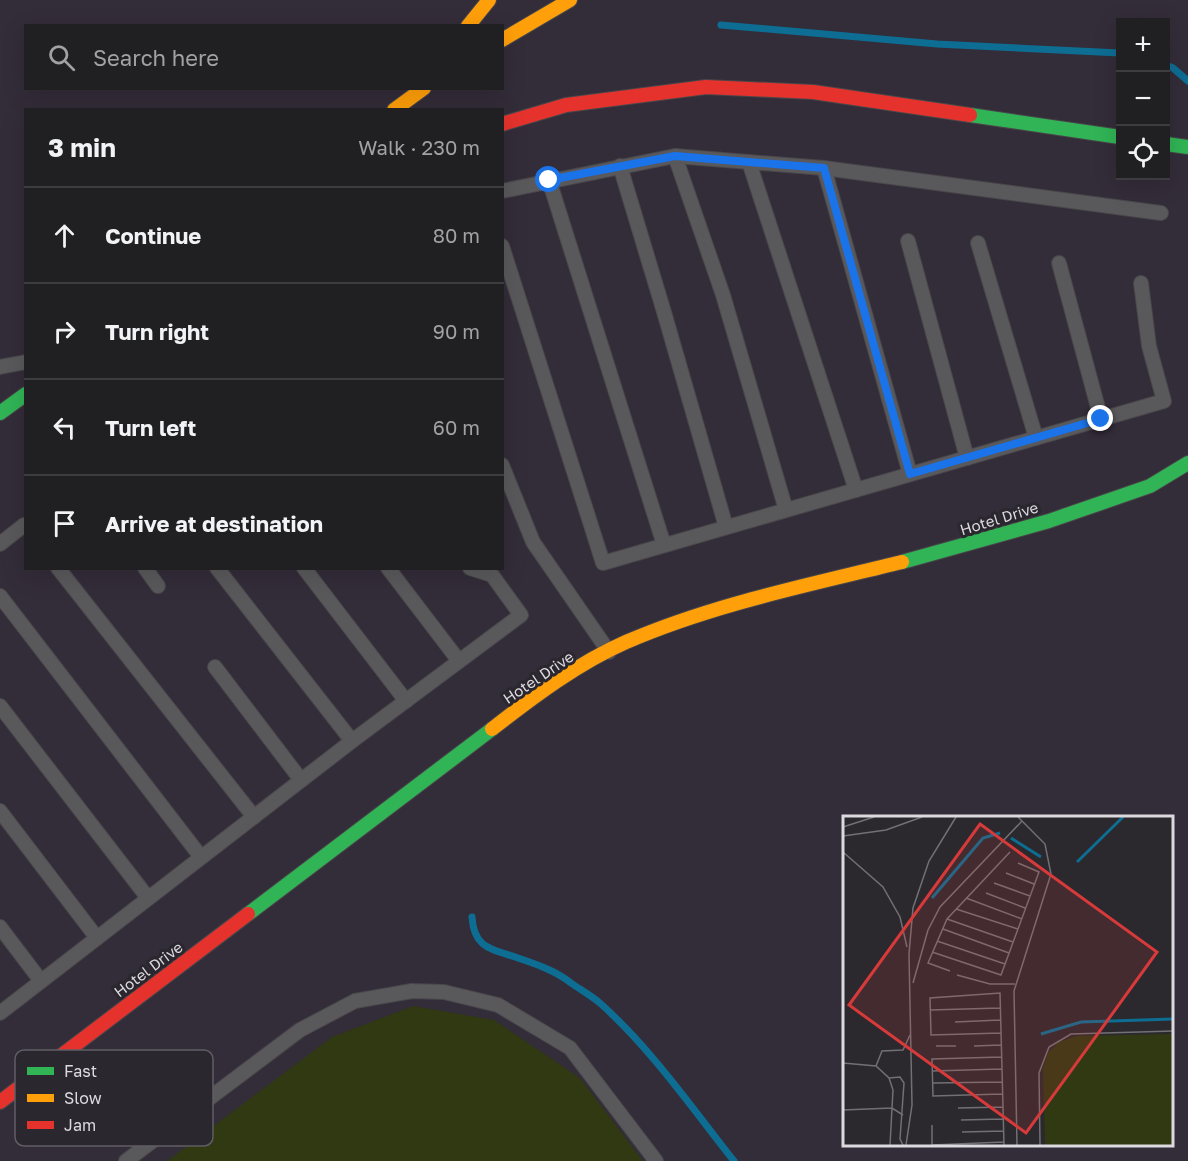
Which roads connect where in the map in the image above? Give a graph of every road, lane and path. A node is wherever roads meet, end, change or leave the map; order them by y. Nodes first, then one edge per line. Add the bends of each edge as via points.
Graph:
1 (489, 0) edge
2 (570, 0) edge
3 (470, 24) edge
4 (504, 39) edge
5 (412, 94) edge
6 (396, 108) edge
7 (504, 123) edge
8 (1116, 136) edge
9 (1170, 145) edge
10 (1188, 147) edge
11 (675, 156) junction
12 (749, 162) junction
13 (620, 166) junction
14 (824, 168) junction
15 (549, 180) junction
16 (504, 190) edge
17 (1161, 213) dead end
18 (908, 241) dead end
19 (978, 243) dead end
20 (504, 252) edge
21 (1059, 263) dead end
22 (1141, 283) dead end
23 (24, 362) edge
24 (0, 367) edge
25 (24, 395) edge
26 (0, 413) edge
27 (1101, 419) junction
28 (1036, 438) junction
29 (967, 458) junction
30 (1188, 463) edge
31 (504, 470) edge
32 (910, 474) junction
33 (856, 490) junction
34 (786, 510) junction
35 (24, 525) edge
36 (726, 527) junction
37 (0, 544) edge
38 (664, 545) junction
39 (60, 570) edge
40 (146, 570) edge
41 (219, 570) edge
42 (306, 570) edge
43 (390, 570) edge
44 (476, 570) edge
45 (158, 586) dead end
46 (0, 596) edge
47 (609, 652) junction
48 (459, 661) junction
49 (215, 667) dead end
50 (406, 700) junction
51 (0, 706) edge
52 (352, 741) junction
53 (301, 780) junction
54 (0, 811) edge
55 (254, 817) junction
56 (201, 857) junction
57 (148, 898) junction
58 (0, 927) edge
59 (97, 938) junction
60 (41, 981) junction
61 (0, 1013) edge
62 (68, 1050) edge
63 (15, 1091) edge
64 (213, 1096) edge
65 (0, 1102) edge
66 (146, 1146) edge
67 (126, 1161) edge
68 (656, 1161) edge

1 - 3 street
2 - 4 street
5 - 6 street
7 - 8 street via 566,105 706,87 813,92
9 - 10 street
11 - 12 lane
11 - 13 lane
11 - 34 lane via 723,295
12 - 14 lane
12 - 33 lane
13 - 15 lane
13 - 36 lane
14 - 17 lane
14 - 32 lane
15 - 16 lane
15 - 38 lane
18 - 29 lane
19 - 28 lane
20 - 38 lane via 603,563
21 - 27 lane
22 - 27 lane via 1149,346 1164,401
23 - 24 lane
25 - 26 street
27 - 28 lane
28 - 29 lane
29 - 32 lane
30 - 47 street, Hotel Drive via 1150,486 1049,520 944,552 724,606
31 - 47 lane via 533,542
32 - 33 lane
33 - 34 lane
34 - 36 lane
35 - 37 lane
36 - 38 lane
39 - 55 lane
40 - 45 lane
41 - 52 lane
42 - 50 lane
43 - 48 lane
44 - 48 lane via 492,575 521,615
46 - 56 lane
47 - 62 street, Hotel Drive via 578,668 503,720
48 - 50 lane
49 - 53 lane
50 - 52 lane
51 - 57 lane
52 - 53 lane
53 - 55 lane
54 - 59 lane
55 - 56 lane
56 - 57 lane
57 - 59 lane
58 - 60 lane
59 - 60 lane
60 - 61 lane
63 - 65 street, Hotel Drive
64 - 68 lane via 300,1030 355,1001 412,991 444,992 498,1005 570,1048
66 - 67 lane

